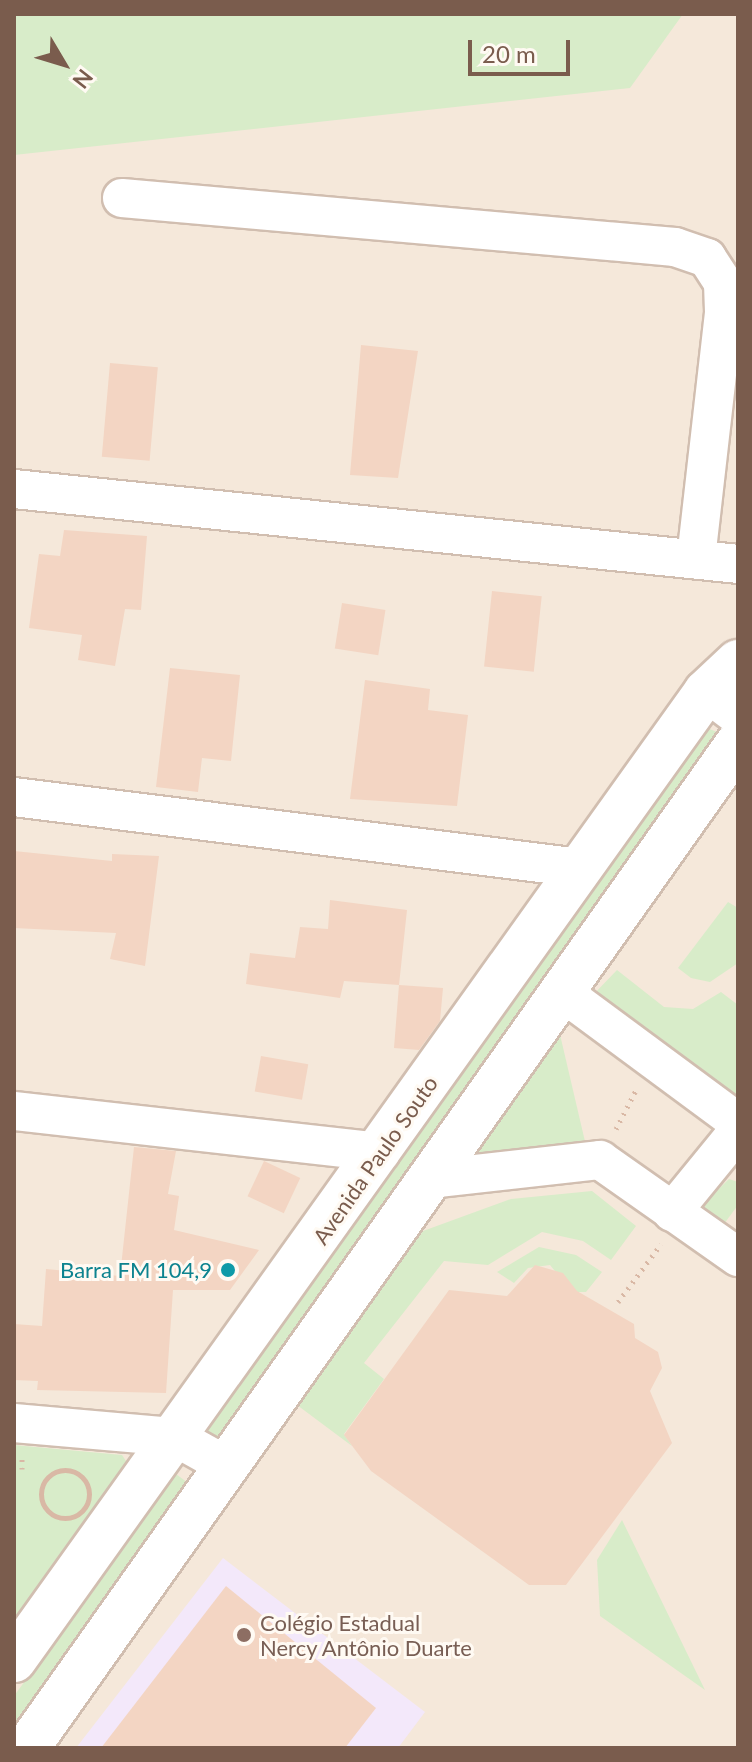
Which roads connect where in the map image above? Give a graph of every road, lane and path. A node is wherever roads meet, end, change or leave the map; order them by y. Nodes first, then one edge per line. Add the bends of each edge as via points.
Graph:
1 (122, 198) dead end
2 (14, 489) edge
3 (696, 559) junction
4 (738, 564) edge
5 (738, 662) edge
6 (722, 704) edge
7 (738, 743) edge
8 (14, 797) edge
9 (580, 868) junction
10 (562, 992) junction
11 (652, 1059) junction
12 (14, 1111) edge
13 (738, 1122) edge
14 (738, 1131) edge
15 (381, 1152) junction
16 (600, 1160) junction
17 (430, 1179) junction
18 (676, 1215) junction
19 (734, 1248) edge
20 (618, 1302) dead end
21 (14, 1423) edge
22 (175, 1437) junction
23 (36, 1459) dead end
24 (50, 1461) dead end
25 (91, 1466) dead end
26 (227, 1466) junction
27 (14, 1468) edge
28 (45, 1482) joint
29 (100, 1503) dead end
30 (84, 1526) dead end
31 (14, 1660) edge
32 (27, 1748) edge

1 - 3 street via 675,247 707,258 723,283 724,313
2 - 3 street
3 - 4 street
5 - 6 street, Avenida Paulo Souto
6 - 9 street, Avenida Paulo Souto
7 - 10 street
8 - 9 street
9 - 15 street, Avenida Paulo Souto
10 - 11 street
10 - 17 street
11 - 13 street
11 - 16 path
12 - 15 street
14 - 18 street
15 - 22 street, Avenida Paulo Souto
16 - 17 street
16 - 18 street
17 - 26 street
18 - 19 street
18 - 20 path
21 - 22 street
22 - 26 street
22 - 31 street, Avenida Paulo Souto
23 - 27 path via 22,1457 22,1469
24 - 25 path
26 - 32 street
28 - 28 path via 56,1471 79,1474 89,1494 83,1509 70,1517 48,1511
29 - 30 path

